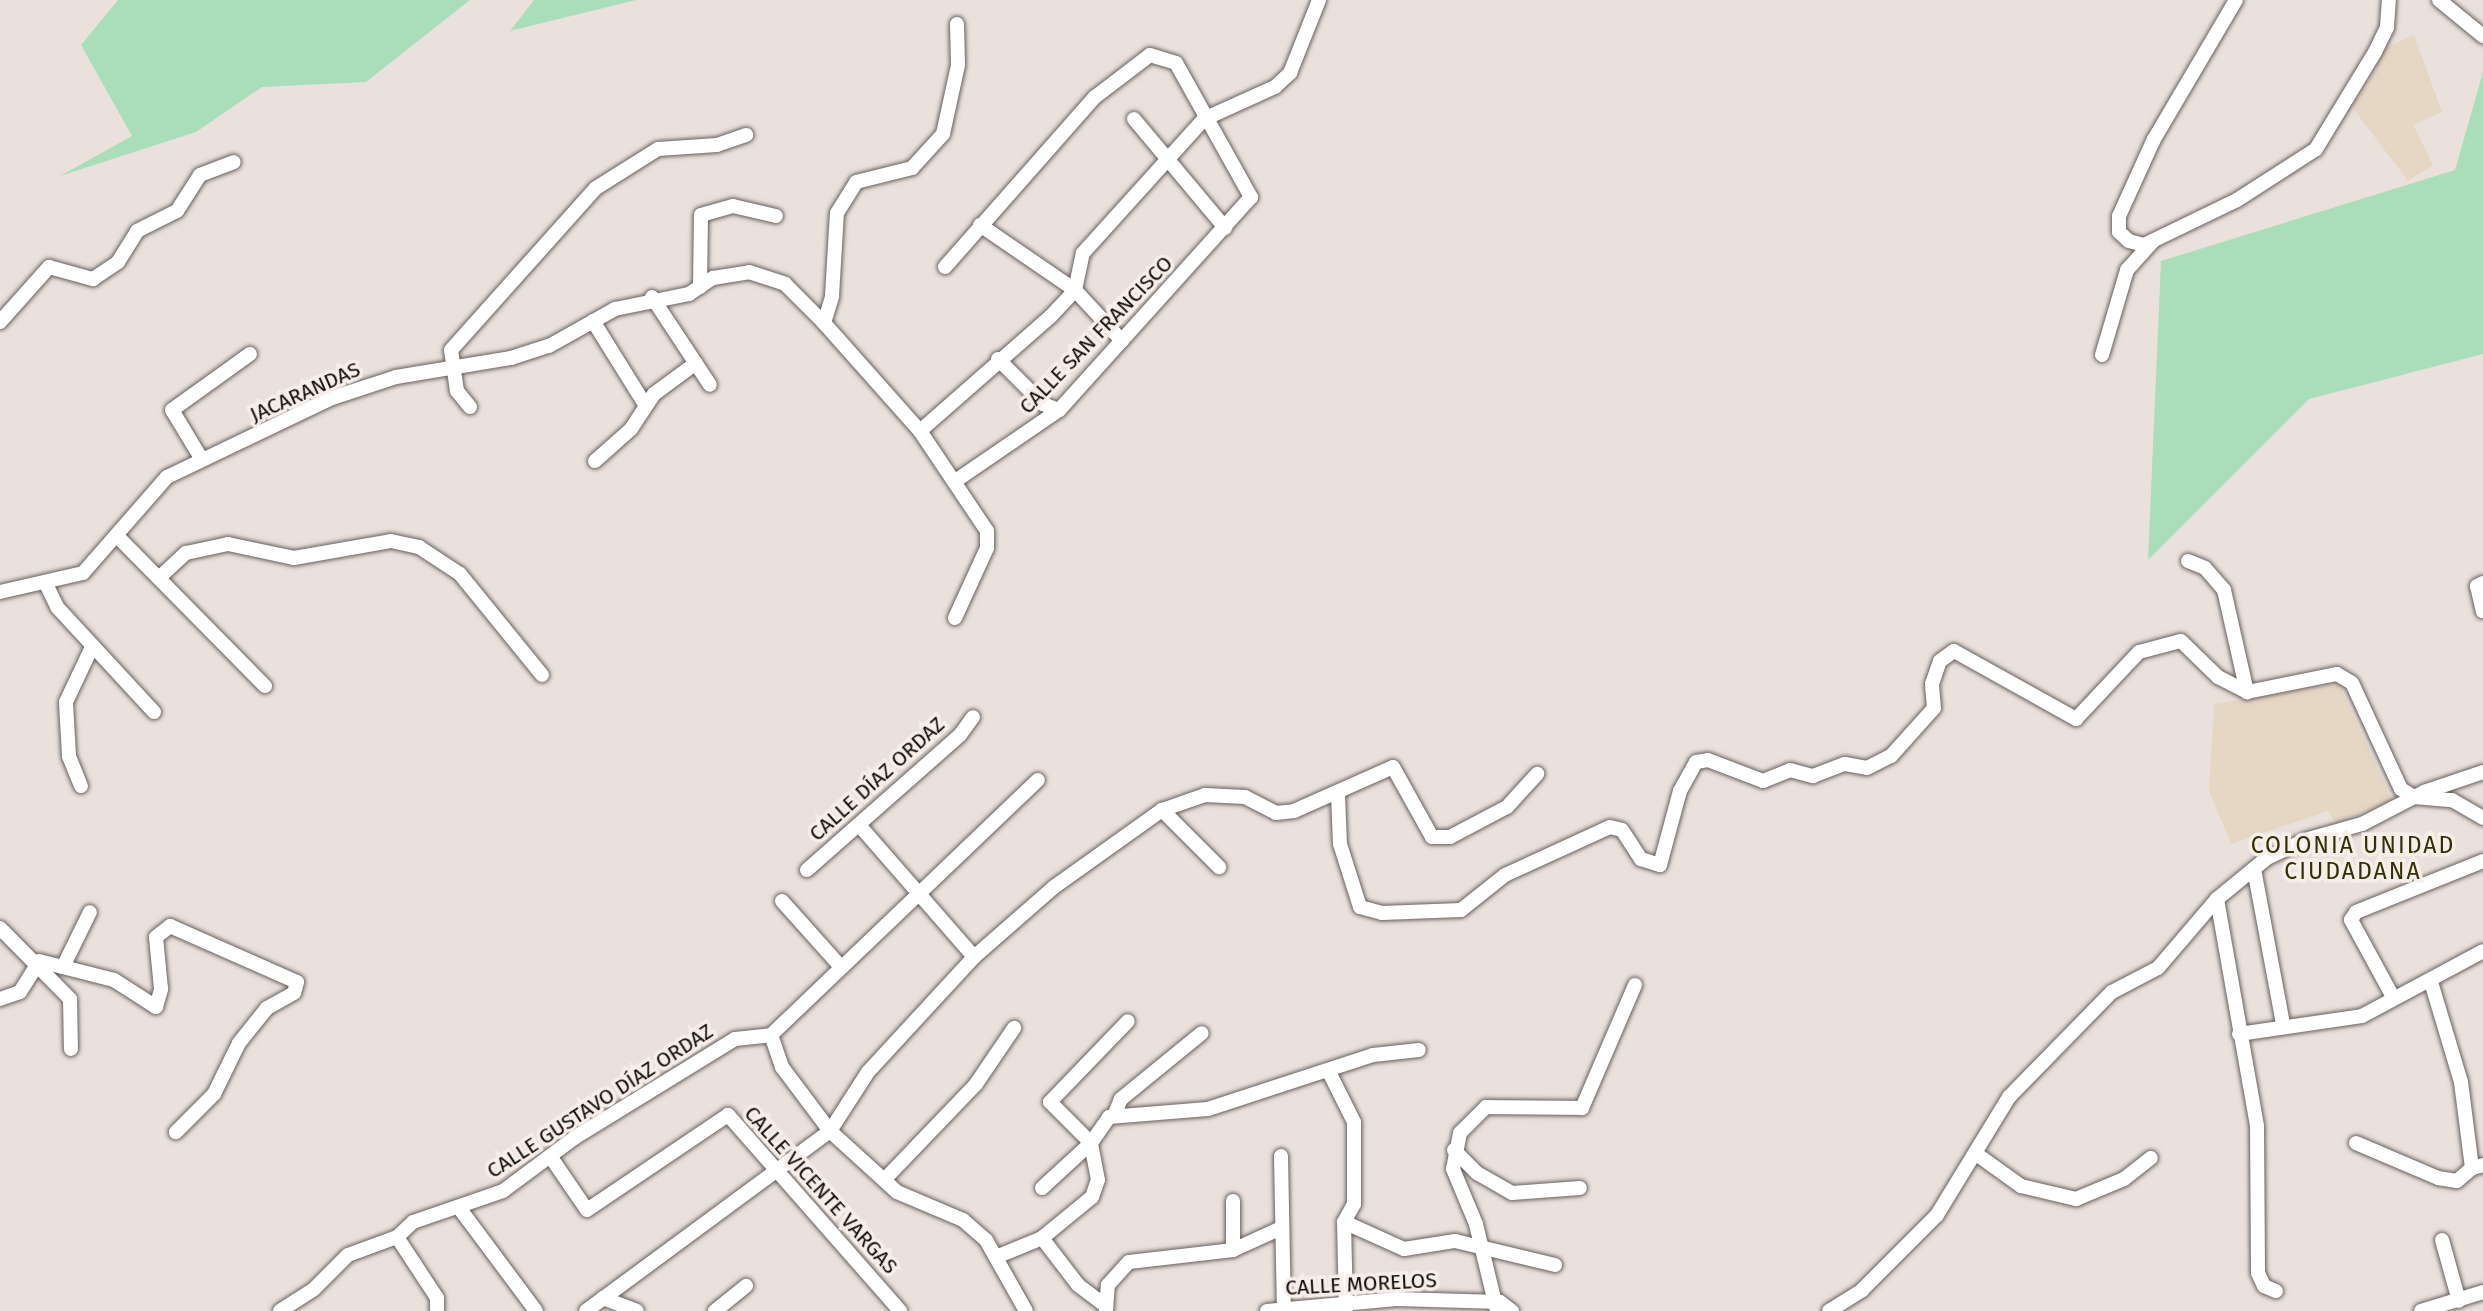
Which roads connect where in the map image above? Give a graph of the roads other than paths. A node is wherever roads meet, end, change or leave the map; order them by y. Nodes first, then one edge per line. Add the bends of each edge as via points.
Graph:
1 (1319, 0) edge
2 (2236, 0) edge
3 (2389, 0) edge
4 (2439, 0) edge
5 (957, 24) dead end
6 (2483, 36) edge
7 (1134, 118) dead end
8 (1204, 119) junction
9 (746, 135) dead end
10 (1169, 159) junction
11 (234, 162) dead end
12 (776, 216) dead end
13 (980, 225) junction
14 (1225, 228) junction
15 (2155, 239) junction
16 (945, 267) dead end
17 (700, 287) junction
18 (1074, 290) junction
19 (652, 297) junction
20 (593, 321) junction
21 (0, 322) edge
22 (824, 323) junction
23 (1122, 341) junction
24 (250, 354) dead end
25 (2102, 355) dead end
26 (998, 359) junction
27 (696, 363) junction
28 (451, 366) junction
29 (710, 385) dead end
30 (646, 406) junction
31 (470, 407) dead end
32 (1059, 410) junction
33 (920, 431) junction
34 (201, 458) junction
35 (595, 461) dead end
36 (954, 482) junction
37 (119, 538) junction
38 (2189, 561) dead end
39 (161, 576) junction
40 (46, 584) junction
41 (2480, 585) edge
42 (0, 593) edge
43 (2483, 611) edge
44 (956, 618) dead end
45 (92, 647) junction
46 (542, 675) dead end
47 (265, 686) dead end
48 (2247, 692) junction
49 (154, 712) dead end
50 (972, 717) dead end
51 (2483, 772) edge
52 (1537, 774) dead end
53 (1038, 780) dead end
54 (81, 786) dead end
55 (1338, 795) junction
56 (2414, 797) junction
57 (1162, 810) junction
58 (2483, 818) edge
59 (859, 825) junction
60 (2483, 861) edge
61 (1219, 867) dead end
62 (2254, 869) junction
63 (807, 870) dead end
64 (917, 893) junction
65 (2217, 899) junction
66 (782, 901) dead end
67 (90, 912) dead end
68 (0, 928) edge
69 (2483, 951) edge
70 (974, 957) junction
71 (39, 961) junction
72 (63, 967) junction
73 (841, 967) junction
74 (2431, 982) junction
75 (1634, 985) dead end
76 (2, 995) edge
77 (2393, 997) junction
78 (1128, 1021) dead end
79 (2283, 1024) junction
80 (1014, 1028) dead end
81 (1202, 1033) dead end
82 (2239, 1034) junction
83 (771, 1035) junction
84 (71, 1049) dead end
85 (1419, 1050) dead end
86 (1329, 1072) junction
87 (1114, 1116) junction
88 (830, 1131) junction
89 (176, 1132) dead end
90 (1091, 1143) junction
91 (2356, 1143) dead end
92 (1454, 1150) junction
93 (1975, 1153) junction
94 (550, 1156) junction
95 (1281, 1156) dead end
96 (2151, 1158) dead end
97 (2477, 1167) edge
98 (773, 1171) junction
99 (885, 1179) junction
100 (1042, 1188) dead end
101 (1580, 1188) dead end
102 (1233, 1201) dead end
103 (460, 1209) junction
104 (1344, 1222) junction
105 (1279, 1229) junction
106 (397, 1237) junction
107 (1042, 1238) junction
108 (2442, 1240) dead end
109 (1479, 1248) junction
110 (1233, 1250) junction
111 (996, 1257) junction
112 (1555, 1265) dead end
113 (746, 1286) dead end
114 (2276, 1291) dead end
115 (2483, 1292) edge
116 (603, 1298) junction
117 (2464, 1300) junction
118 (1498, 1306) edge
119 (1346, 1307) edge
120 (438, 1308) edge
121 (1105, 1308) edge
122 (1284, 1310) edge
123 (280, 1311) edge
124 (536, 1311) edge
125 (586, 1311) edge
126 (637, 1311) edge
127 (715, 1311) edge
128 (900, 1311) edge
129 (1026, 1311) edge
130 (1266, 1311) edge
131 (1512, 1311) edge
132 (1829, 1311) edge
133 (2421, 1311) edge
134 (2481, 1311) edge

1 - 8 street via 1290,74 1275,87
2 - 15 street via 2154,139 2119,216 2119,232 2144,245
3 - 15 street via 2387,27 2375,52 2316,149 2237,200
4 - 6 street
5 - 22 street via 958,65 943,134 912,169 856,182 837,213 832,296
7 - 10 street
8 - 10 street
8 - 13 street via 1177,63 1164,54 1150,55 1095,97
8 - 14 street, CALLE SAN FRANCISCO via 1251,197
9 - 28 street via 717,145 658,149 625,165 519,268 451,350
10 - 14 street
10 - 18 street via 1083,253
11 - 21 street via 200,175 177,211 137,231 118,262 93,279 49,267
12 - 17 street via 733,206 701,215
13 - 16 street
13 - 18 street
14 - 23 street, CALLE SAN FRANCISCO
15 - 25 street via 2127,270
17 - 19 street, JACARANDAS
17 - 22 street, JACARANDAS via 749,272 785,284
18 - 23 street
18 - 26 street
19 - 20 street, JACARANDAS
19 - 27 street
20 - 28 street, JACARANDAS via 549,346
20 - 30 street
22 - 33 street
23 - 32 street, CALLE SAN FRANCISCO
24 - 34 street via 172,410
26 - 32 street via 1043,404
26 - 33 street
27 - 29 street
27 - 30 street
28 - 31 street
28 - 34 street, JACARANDAS via 332,398
30 - 35 street
32 - 36 street, CALLE SAN FRANCISCO
33 - 36 street
34 - 37 street, JACARANDAS via 167,477
36 - 44 street via 989,538
37 - 39 street
37 - 40 street, JACARANDAS via 83,573
38 - 48 street via 2206,568 2224,590
39 - 46 street via 186,553 228,544 294,558 391,541 418,547 460,574
39 - 47 street
40 - 42 street, JACARANDAS
40 - 45 street via 57,607
41 - 43 street
45 - 49 street
45 - 54 street via 66,702 69,756
48 - 55 street via 2218,677 2188,644 2174,641 2139,652 2083,714 2067,718 1954,651 1940,661 1932,684 1934,708 1891,755 1867,768 1845,764 1813,776 1790,770 1763,782 1708,760 1696,762 1680,791 1660,865 1641,859 1622,830 1610,827 1505,875 1461,910 1382,913 1360,907 1340,844
48 - 56 street via 2337,674 2352,683 2401,789
50 - 59 street, CALLE DÍAZ ORDAZ
51 - 56 street
52 - 55 street via 1498,813 1450,837 1432,837 1393,767 1382,767
53 - 64 street
55 - 57 street via 1276,813 1245,797 1205,795
56 - 58 street via 2452,800
56 - 62 street via 2362,824 2305,839
57 - 61 street
57 - 70 street via 1054,887
59 - 63 street, CALLE DÍAZ ORDAZ
59 - 64 street
60 - 77 street via 2356,912 2351,919
62 - 65 street
62 - 79 street
64 - 70 street
64 - 73 street
65 - 82 street
65 - 93 street via 2158,968 2112,992 2009,1097
66 - 73 street
67 - 72 street
68 - 71 street
69 - 74 street
70 - 88 street via 868,1072
71 - 72 street
71 - 76 street via 33,978
71 - 84 street via 70,999
72 - 89 street via 114,980 156,1007 161,989 156,937 170,926 297,982 293,993 267,1008 239,1043 214,1094
73 - 83 street
74 - 77 street
74 - 97 street via 2461,1082
75 - 92 street via 1586,1105 1564,1111 1486,1107 1467,1124
77 - 79 street via 2362,1016
78 - 90 street via 1050,1102
79 - 82 street
80 - 99 street via 976,1084
81 - 87 street via 1121,1100
82 - 114 street via 2257,1126 2258,1273 2264,1286
83 - 88 street via 782,1067
83 - 94 street, CALLE GUSTAVO DÍAZ ORDAZ via 736,1039
85 - 86 street via 1373,1055
86 - 87 street via 1208,1109
86 - 104 street via 1354,1122 1354,1204
87 - 90 street via 1098,1126
88 - 98 street
88 - 99 street
90 - 100 street
90 - 107 street via 1098,1180 1093,1197
91 - 97 street via 2438,1178 2457,1181
92 - 101 street via 1477,1173 1512,1193
92 - 109 street via 1453,1169
93 - 96 street via 2021,1185 2076,1199 2124,1179
93 - 132 street via 1937,1215 1862,1290
94 - 98 street, CALLE VICENTE VARGAS via 587,1210 728,1115
94 - 103 street, CALLE GUSTAVO DÍAZ ORDAZ via 503,1191
95 - 105 street
98 - 116 street
98 - 128 street, CALLE VICENTE VARGAS
99 - 111 street via 897,1192 963,1220
102 - 110 street
103 - 106 street, CALLE GUSTAVO DÍAZ ORDAZ via 413,1222
103 - 124 street
104 - 109 street via 1404,1249 1455,1241
104 - 119 street
105 - 110 street
105 - 122 street
106 - 120 street
106 - 123 street, CALLE GUSTAVO DÍAZ ORDAZ via 348,1255 314,1289
107 - 111 street
107 - 121 street via 1078,1284
108 - 117 street
109 - 112 street
109 - 118 street
110 - 121 street via 1129,1262 1108,1285
111 - 129 street
113 - 127 street
115 - 117 street
116 - 125 street
116 - 126 street
117 - 133 street
117 - 134 street
118 - 119 street, CALLE MORELOS
118 - 131 street
119 - 122 street, CALLE MORELOS
122 - 130 street, CALLE MORELOS

